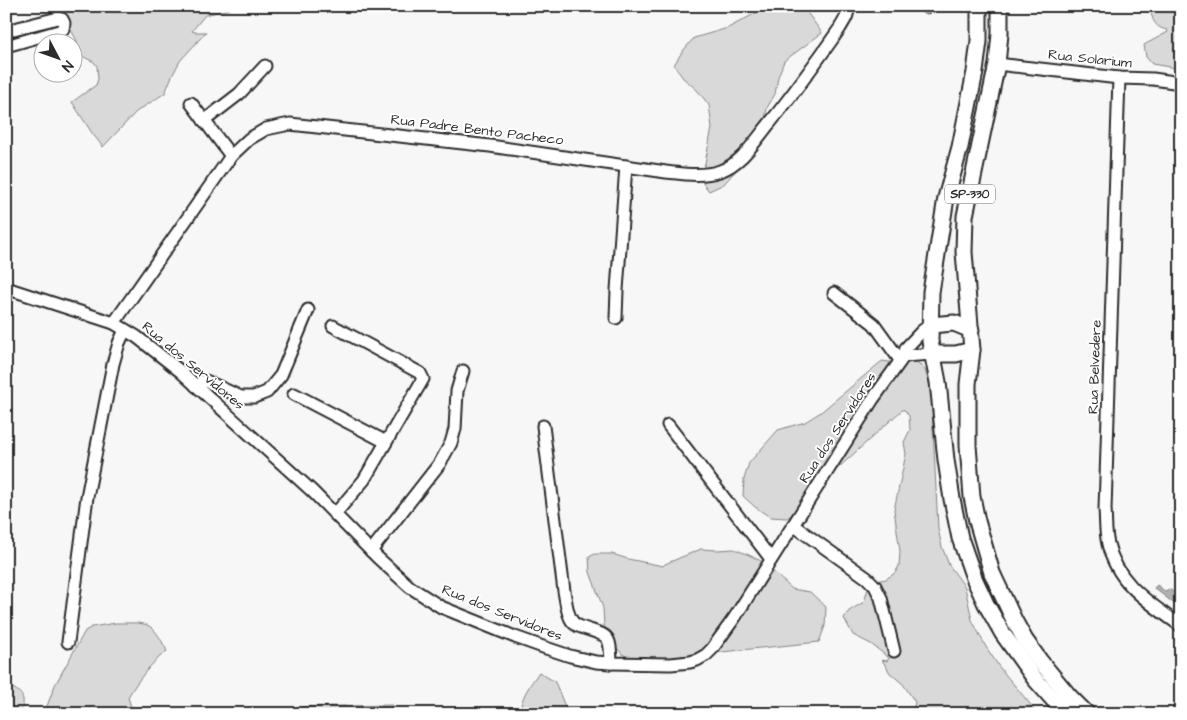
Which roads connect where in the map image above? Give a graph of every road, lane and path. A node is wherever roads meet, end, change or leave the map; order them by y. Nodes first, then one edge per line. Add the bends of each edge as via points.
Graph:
1 (848, 6) edge
2 (979, 6) edge
3 (1000, 6) edge
4 (6, 31) edge
5 (6, 46) edge
6 (997, 64) junction
7 (265, 66) dead end
8 (1119, 78) junction
9 (1181, 83) edge
10 (191, 103) dead end
11 (204, 120) junction
12 (231, 156) junction
13 (626, 166) junction
14 (6, 288) edge
15 (834, 293) dead end
16 (308, 310) dead end
17 (616, 318) dead end
18 (114, 323) junction
19 (930, 325) junction
20 (333, 326) dead end
21 (125, 330) junction
22 (970, 330) junction
23 (972, 350) junction
24 (932, 354) junction
25 (902, 358) junction
26 (463, 371) dead end
27 (196, 386) junction
28 (294, 394) dead end
29 (543, 426) dead end
30 (668, 426) dead end
31 (386, 442) junction
32 (335, 514) junction
33 (793, 525) junction
34 (371, 551) junction
35 (772, 559) junction
36 (1181, 626) edge
37 (68, 642) dead end
38 (894, 651) dead end
39 (611, 664) junction
40 (1066, 714) edge
41 (1087, 714) edge

1 - 13 street, Rua Padre Bento Pacheco via 847,17 793,95 735,162 707,174 688,175
2 - 19 main road, SP-330 via 975,72 946,198 931,292
3 - 6 main road, SP-330
4 - 5 street via 58,18 64,22 63,29 59,31
6 - 8 street, Rua Solarium
6 - 22 main road, SP-330 via 965,216 964,252
7 - 11 street via 238,94
8 - 9 street, Rua Solarium
8 - 36 street, Rua Belvedere via 1105,509 1108,543 1125,581
10 - 11 street
11 - 12 street
12 - 13 street, Rua Padre Bento Pacheco via 266,128 290,124 480,144
12 - 18 street, Rua Padre Bento Pacheco
13 - 17 street
14 - 18 street, Rua dos Servidores
15 - 25 street via 874,324
16 - 27 street via 281,375 267,392 254,397 240,397 206,381
18 - 21 street, Rua dos Servidores
19 - 22 main road via 954,323
19 - 24 main road, SP-330
19 - 25 street, Rua dos Servidores via 906,348
20 - 31 street via 420,374 423,379
21 - 27 street, Rua dos Servidores
21 - 37 street via 113,364 87,497
22 - 23 main road, SP-330
23 - 24 main road
23 - 41 main road, SP-330 via 968,384 970,475 977,521 992,573 1025,640
24 - 25 street
24 - 40 main road, SP-330 via 952,498 960,538 974,578 1003,634 1035,679
25 - 33 street, Rua dos Servidores
26 - 34 street via 457,391 451,443 440,464
27 - 32 street, Rua dos Servidores
28 - 31 street
29 - 39 street via 569,615 578,626 604,634 611,648
30 - 35 street
31 - 32 street via 364,480
32 - 34 street, Rua dos Servidores
33 - 35 street, Rua dos Servidores
33 - 38 street via 875,586
34 - 39 street, Rua dos Servidores via 410,587 441,607 543,647
35 - 39 street, Rua dos Servidores via 706,655 698,660 671,664

